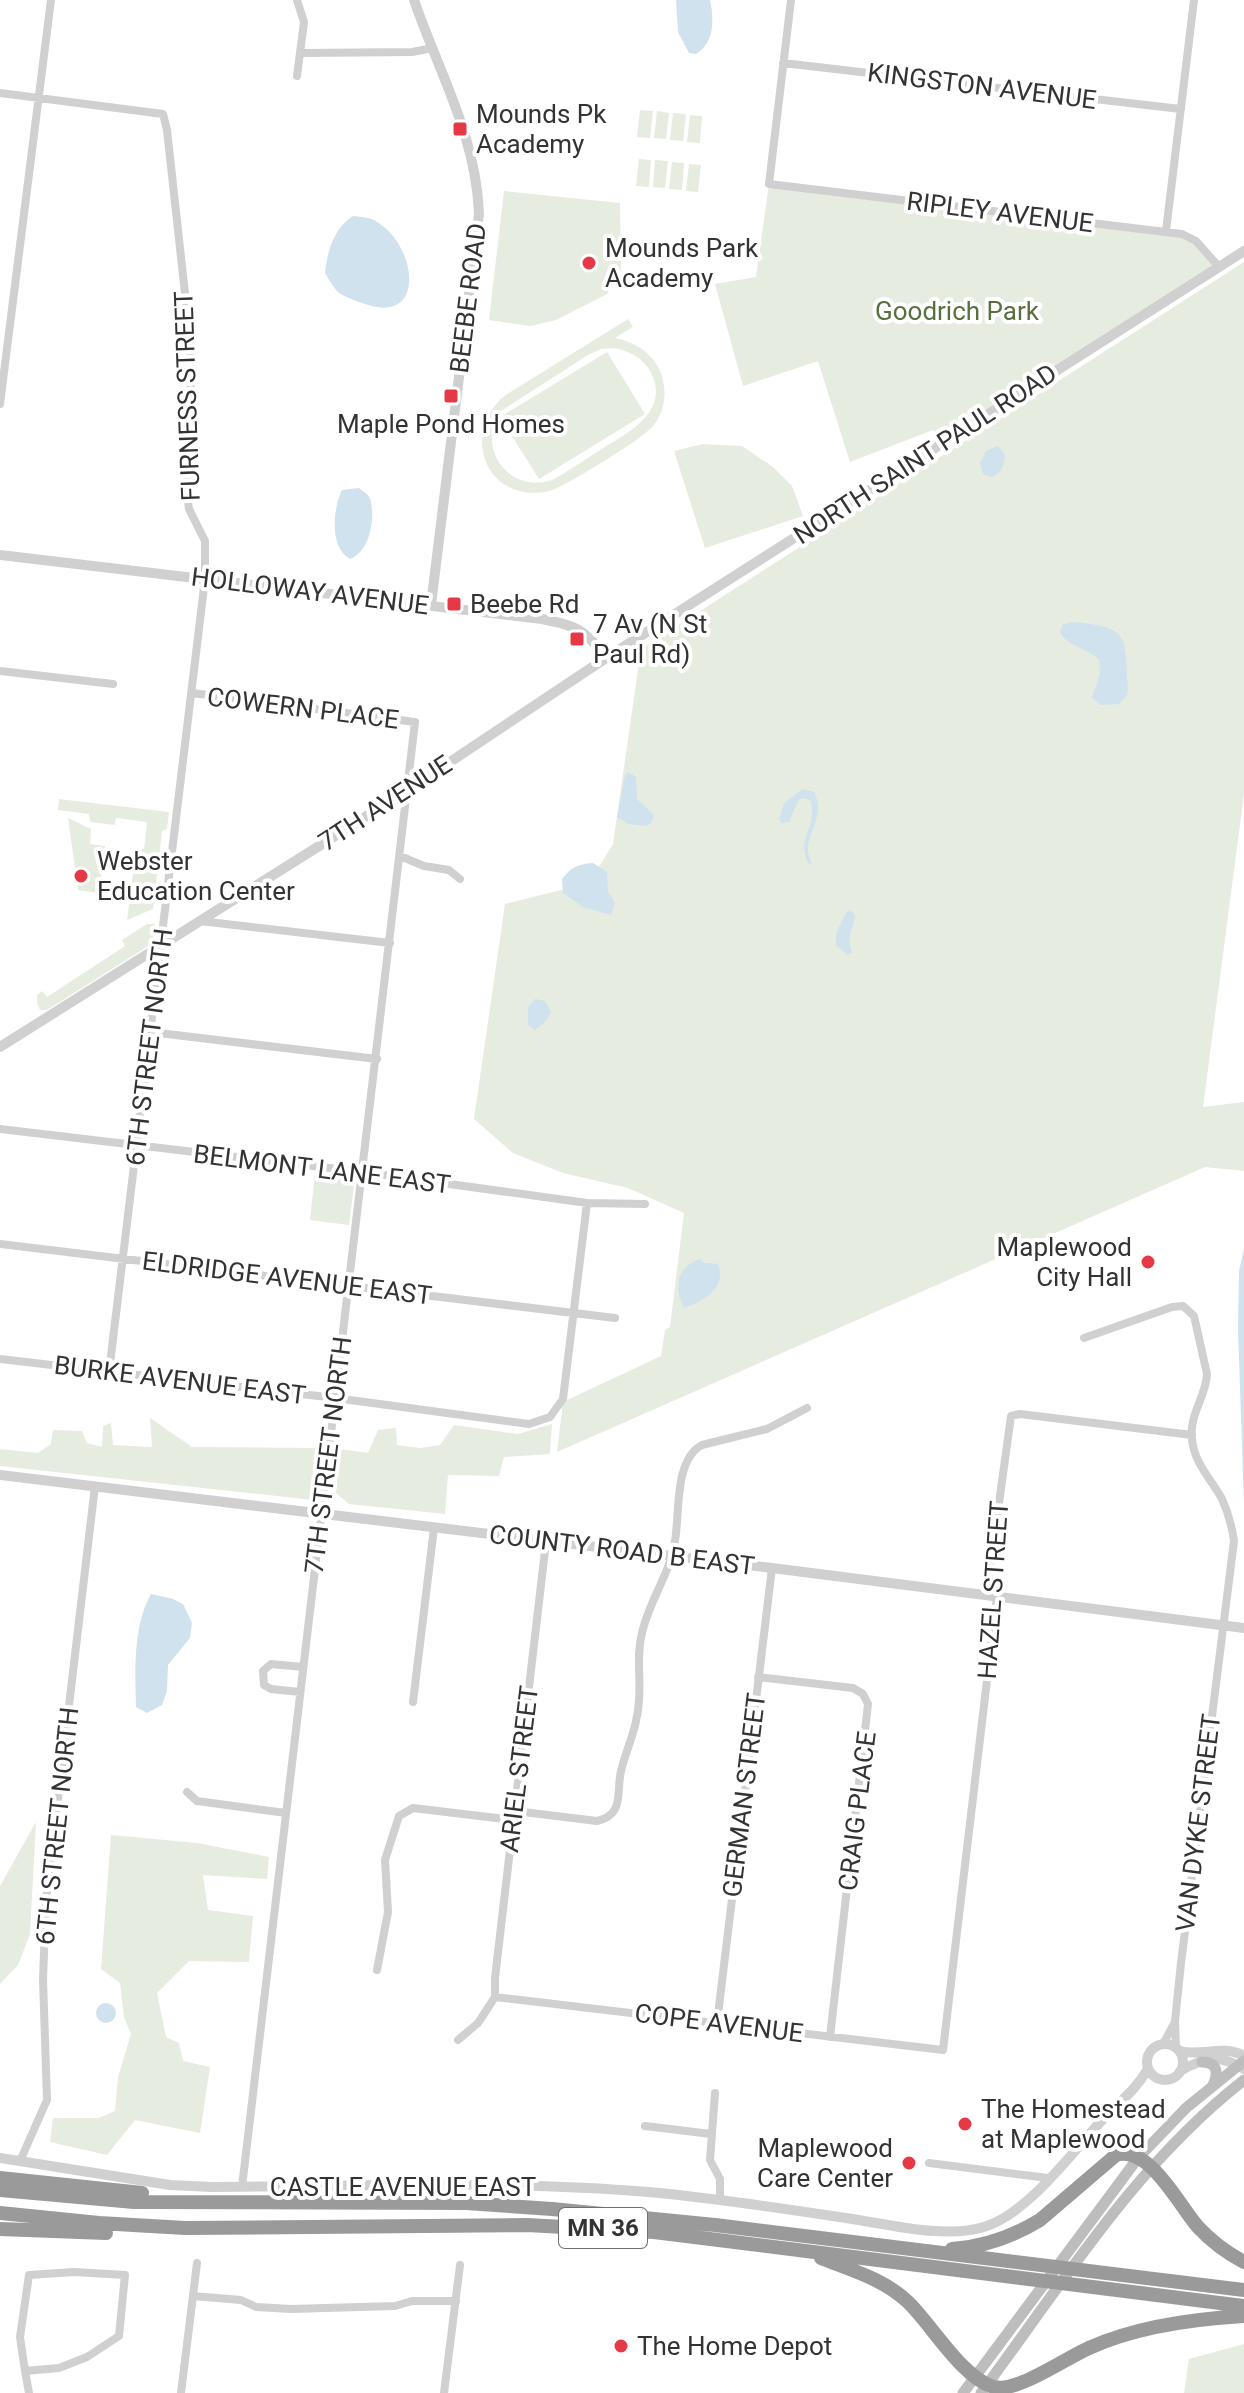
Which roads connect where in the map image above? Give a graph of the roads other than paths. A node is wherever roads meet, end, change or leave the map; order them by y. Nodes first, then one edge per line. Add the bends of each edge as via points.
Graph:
1 (51, 0) edge
2 (297, 0) edge
3 (414, 0) edge
4 (791, 0) edge
5 (1194, 0) edge
6 (433, 48) junction
7 (302, 53) junction
8 (783, 63) junction
9 (297, 76) dead end
10 (0, 93) edge
11 (39, 98) junction
12 (1181, 109) junction
13 (1166, 231) junction
14 (1244, 251) edge
15 (1219, 267) junction
16 (0, 404) edge
17 (0, 555) edge
18 (205, 579) junction
19 (431, 605) junction
20 (606, 658) junction
21 (0, 671) edge
22 (113, 684) dead end
23 (192, 693) junction
24 (415, 722) joint
25 (408, 790) junction
26 (400, 856) junction
27 (460, 879) dead end
28 (200, 921) junction
29 (390, 943) junction
30 (161, 946) junction
31 (150, 1032) junction
32 (0, 1047) edge
33 (377, 1059) junction
34 (0, 1129) edge
35 (137, 1146) junction
36 (363, 1172) junction
37 (587, 1203) junction
38 (645, 1204) dead end
39 (0, 1244) edge
40 (123, 1258) junction
41 (349, 1285) junction
42 (574, 1312) junction
43 (615, 1318) dead end
44 (1084, 1338) dead end
45 (0, 1359) edge
46 (109, 1372) junction
47 (335, 1398) junction
48 (807, 1408) dead end
49 (1192, 1435) junction
50 (0, 1475) edge
51 (95, 1486) junction
52 (321, 1513) junction
53 (434, 1528) junction
54 (1239, 1541) edge
55 (546, 1542) junction
56 (672, 1557) junction
57 (772, 1568) junction
58 (997, 1596) junction
59 (1223, 1625) junction
60 (1244, 1628) edge
61 (303, 1667) junction
62 (758, 1677) junction
63 (300, 1692) junction
64 (413, 1702) dead end
65 (187, 1792) dead end
66 (286, 1813) junction
67 (514, 1815) junction
68 (377, 1970) dead end
69 (495, 1997) junction
70 (1175, 2021) junction
71 (717, 2023) junction
72 (830, 2037) junction
73 (458, 2040) dead end
74 (1163, 2044) junction
75 (1178, 2049) junction
76 (943, 2050) joint
77 (1202, 2062) junction
78 (1243, 2063) edge
79 (1148, 2069) junction
80 (1180, 2071) junction
81 (1157, 2078) junction
82 (1244, 2080) edge
83 (1213, 2085) junction
84 (1135, 2090) junction
85 (1244, 2092) edge
86 (715, 2093) dead end
87 (1222, 2098) junction
88 (645, 2126) dead end
89 (711, 2134) junction
90 (0, 2158) edge
91 (20, 2161) junction
92 (1144, 2162) junction
93 (929, 2163) dead end
94 (0, 2178) edge
95 (1048, 2178) junction
96 (242, 2187) junction
97 (0, 2190) edge
98 (720, 2199) junction
99 (234, 2203) junction
100 (0, 2213) edge
101 (230, 2228) junction
102 (0, 2229) edge
103 (896, 2248) junction
104 (801, 2250) junction
105 (1244, 2262) edge
106 (197, 2263) dead end
107 (460, 2265) dead end
108 (1244, 2290) edge
109 (193, 2296) junction
110 (456, 2301) junction
111 (1244, 2306) edge
112 (1244, 2316) edge
113 (25, 2371) junction
114 (981, 2384) edge
115 (29, 2393) edge
116 (181, 2393) edge
117 (444, 2393) edge
118 (963, 2393) edge

1 - 11 street
2 - 7 street via 304,22
3 - 6 street, BEEBE ROAD
4 - 8 street
5 - 12 street
6 - 7 street
6 - 19 street, BEEBE ROAD via 467,136 479,214
7 - 9 street
8 - 12 street, KINGSTON AVENUE
8 - 13 street, RIPLEY AVENUE via 769,184
10 - 11 street
11 - 16 street
11 - 18 street, FURNESS STREET via 163,114 190,339 187,495 205,541
12 - 13 street
13 - 15 street, RIPLEY AVENUE via 1196,241
14 - 15 street, NORTH SAINT PAUL ROAD
15 - 20 street, NORTH SAINT PAUL ROAD
17 - 18 street, HOLLOWAY AVENUE
18 - 19 street, HOLLOWAY AVENUE
18 - 23 street, 6TH STREET NORTH
19 - 20 street, HOLLOWAY AVENUE via 576,626
20 - 25 street, 7TH AVENUE
21 - 22 street
23 - 24 street, COWERN PLACE
23 - 30 street, 6TH STREET NORTH
24 - 25 street, 7TH STREET NORTH
25 - 26 street, 7TH STREET NORTH
25 - 28 street, 7TH AVENUE
26 - 27 street via 449,870
26 - 29 street, 7TH STREET NORTH
28 - 29 street
28 - 30 street, 7TH AVENUE
29 - 33 street, 7TH STREET NORTH
30 - 31 street, 6TH STREET NORTH
30 - 32 street, 7TH AVENUE
31 - 33 street
31 - 35 street, 6TH STREET NORTH
33 - 36 street, 7TH STREET NORTH
34 - 35 street, BELMONT LANE EAST
35 - 36 street, BELMONT LANE EAST
35 - 40 street, 6TH STREET NORTH
36 - 37 street, BELMONT LANE EAST
36 - 41 street, 7TH STREET NORTH
37 - 38 street, BELMONT LANE EAST
37 - 42 street
39 - 40 street, ELDRIDGE AVENUE EAST
40 - 41 street, ELDRIDGE AVENUE EAST
40 - 46 street, 6TH STREET NORTH
41 - 42 street, ELDRIDGE AVENUE EAST
41 - 47 street, 7TH STREET NORTH
42 - 43 street, ELDRIDGE AVENUE EAST
42 - 47 street, BURKE AVENUE EAST via 563,1399 550,1417 529,1424
44 - 49 street via 1172,1307 1189,1310 1207,1374 1192,1417
45 - 46 street, BURKE AVENUE EAST
46 - 47 street, BURKE AVENUE EAST
47 - 52 street, 7TH STREET NORTH
48 - 56 street via 767,1429 702,1445 689,1455
49 - 54 street via 1196,1458 1222,1499
49 - 58 street, HAZEL STREET via 1011,1416 988,1583
50 - 51 street, COUNTY ROAD B EAST
51 - 52 street, COUNTY ROAD B EAST
51 - 91 street, 6TH STREET NORTH via 46,1900 47,2100
52 - 53 street, COUNTY ROAD B EAST
52 - 61 street, 7TH STREET NORTH
53 - 55 street, COUNTY ROAD B EAST
53 - 64 street
54 - 59 street
55 - 56 street, COUNTY ROAD B EAST
55 - 67 street, ARIEL STREET
56 - 57 street, COUNTY ROAD B EAST
56 - 67 street via 642,1630 637,1717 618,1805 610,1816 592,1820
57 - 58 street, COUNTY ROAD B EAST
57 - 62 street, GERMAN STREET
58 - 59 street, COUNTY ROAD B EAST
58 - 76 street, HAZEL STREET
59 - 60 street, COUNTY ROAD B EAST
59 - 70 street, VAN DYKE STREET
61 - 63 street, 7TH STREET NORTH
61 - 63 street via 271,1664 263,1671 264,1685 271,1689
62 - 71 street, GERMAN STREET
62 - 72 street, CRAIG PLACE via 853,1688 868,1704
63 - 66 street, 7TH STREET NORTH
65 - 66 street via 197,1801
66 - 96 street, 7TH STREET NORTH
67 - 68 street via 419,1809 404,1811 395,1821 385,1860 388,1912
67 - 69 street, ARIEL STREET
69 - 71 street, COPE AVENUE
69 - 73 street via 478,2023
70 - 74 street, VAN DYKE STREET
70 - 75 street, VAN DYKE STREET
71 - 72 street, COPE AVENUE
72 - 76 street, COPE AVENUE
74 - 75 street
74 - 79 street via 1149,2053
75 - 78 street via 1200,2054 1229,2050
75 - 80 street
77 - 78 street via 1223,2058
77 - 80 street
77 - 83 main road via 1216,2068
78 - 83 main road
79 - 81 street
79 - 84 street
80 - 81 street via 1168,2080
81 - 84 street
82 - 87 main road
83 - 92 main road via 1179,2115
84 - 95 street, CASTLE AVENUE EAST
85 - 87 main road
86 - 89 street
87 - 92 main road
88 - 89 street
89 - 98 street via 710,2160 720,2179
90 - 91 street, CASTLE AVENUE EAST
91 - 96 street, CASTLE AVENUE EAST via 170,2185
92 - 103 highway via 1116,2155 1040,2220 998,2241 966,2248
92 - 105 highway via 1199,2228
92 - 114 main road
93 - 95 street
94 - 99 highway
95 - 98 street, CASTLE AVENUE EAST via 1012,2214 987,2227 957,2231
96 - 98 street, CASTLE AVENUE EAST via 553,2187
97 - 99 highway, MN 36 via 134,2202
99 - 103 highway, MN 36 via 466,2203 715,2225
100 - 101 highway, MN 36
101 - 102 highway via 143,2234
101 - 104 highway, MN 36 via 559,2226
103 - 108 highway, MN 36
104 - 111 highway, MN 36
104 - 114 highway via 870,2276 896,2292
106 - 109 street
107 - 110 street
109 - 110 street via 291,2309
109 - 116 street
110 - 117 street
112 - 114 highway via 1120,2338 1006,2388
113 - 113 street via 20,2337 29,2275 125,2275 119,2336 73,2363
113 - 115 street
114 - 118 main road

